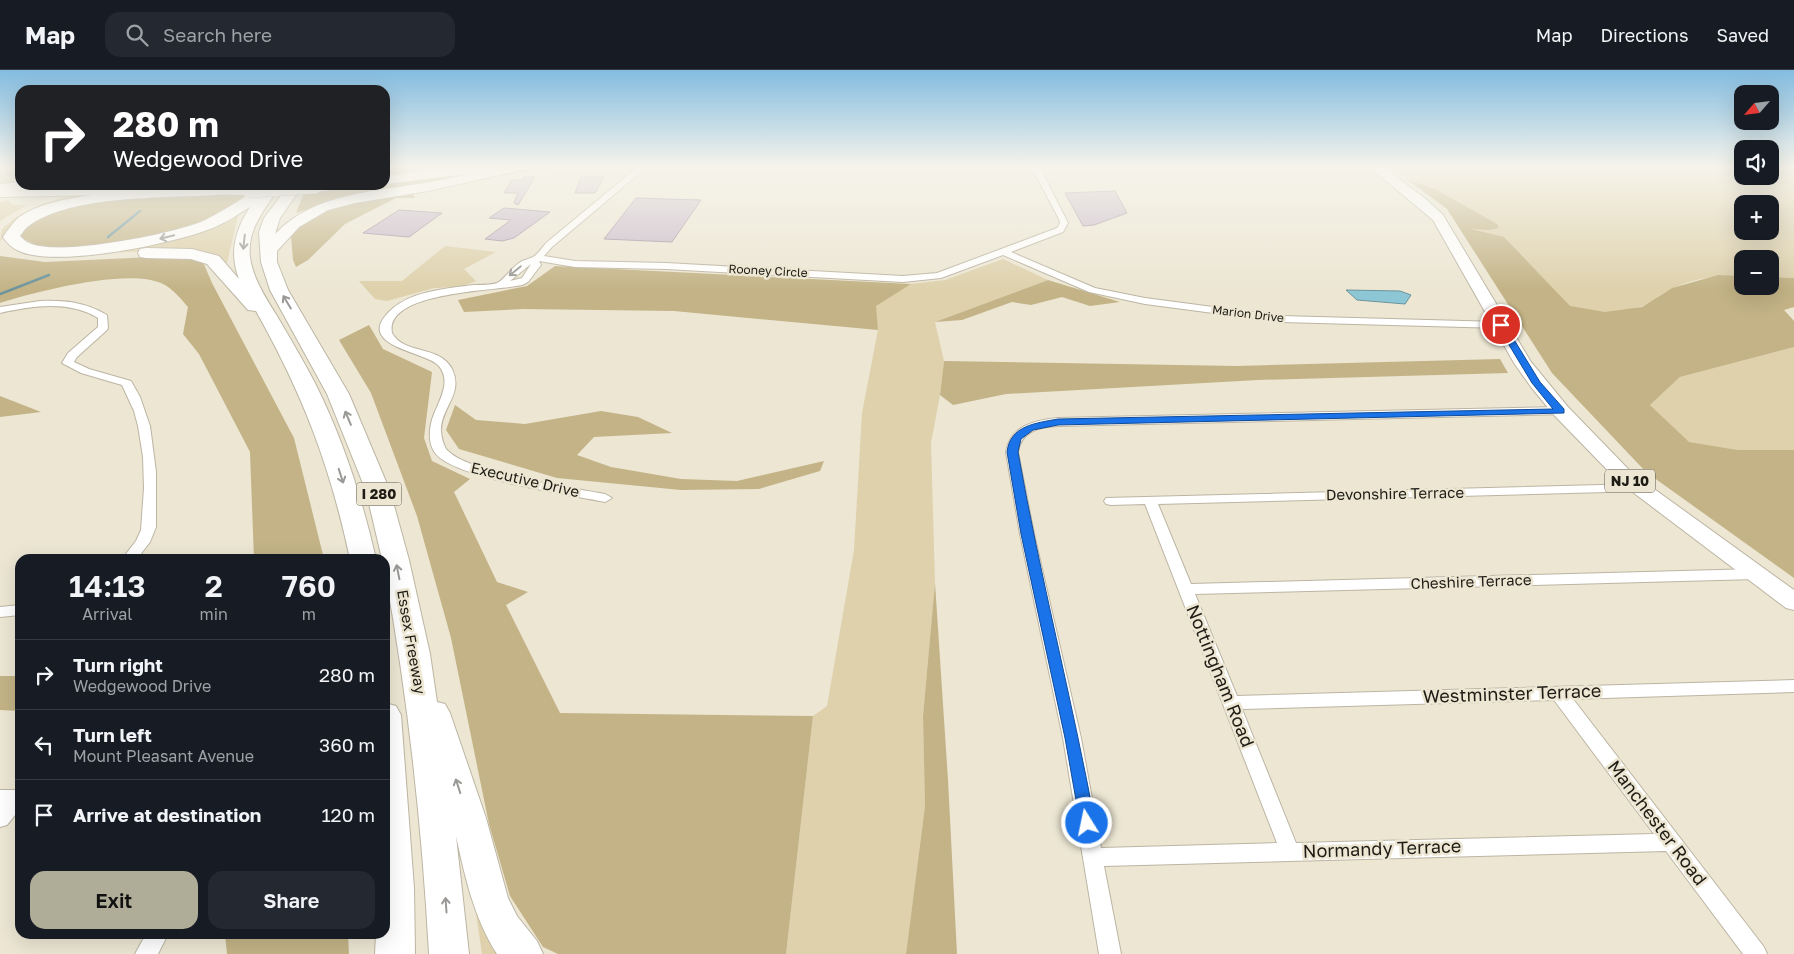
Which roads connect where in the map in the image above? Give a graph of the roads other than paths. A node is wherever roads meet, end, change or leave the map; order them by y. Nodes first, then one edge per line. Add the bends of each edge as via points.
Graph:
1 (32, 207) edge
2 (59, 207) edge
3 (241, 207) edge
4 (257, 207) edge
5 (280, 207) edge
6 (323, 207) edge
7 (594, 207) edge
8 (1057, 207) edge
9 (1427, 207) edge
10 (6, 219) dead end
11 (0, 249) edge
12 (267, 252) junction
13 (1004, 252) junction
14 (536, 260) junction
15 (499, 286) junction
16 (0, 310) edge
17 (1501, 325) junction
18 (274, 327) junction
19 (1561, 411) junction
20 (1639, 488) junction
21 (605, 498) dead end
22 (1150, 500) junction
23 (1111, 501) dead end
24 (134, 554) edge
25 (362, 554) edge
26 (1756, 574) junction
27 (1185, 589) junction
28 (1794, 602) edge
29 (15, 610) edge
30 (0, 612) edge
31 (414, 654) junction
32 (1794, 686) edge
33 (1558, 692) junction
34 (1230, 703) junction
35 (12, 798) edge
36 (390, 806) edge
37 (0, 819) edge
38 (1671, 842) junction
39 (1290, 852) junction
40 (1093, 857) junction
41 (155, 939) edge
42 (146, 954) edge
43 (395, 954) edge
44 (449, 954) edge
45 (523, 954) edge
46 (1110, 954) edge
47 (1756, 954) edge

1 - 10 highway
3 -> 2 highway via 189,231 147,242 83,251 52,251 13,242 11,237 16,228
4 -> 18 highway, I 280 via 245,232 242,256 250,286
5 - 12 highway, Essex Freeway / I 280 via 267,232
6 - 12 highway via 293,224
7 - 14 street
8 - 13 street, Rooney Circle via 1064,223 1056,232
9 - 17 main road, NJ 10 via 1438,218
11 - 18 highway via 22,256 46,258 166,252 204,256 218,264 225,276
31 -> 12 highway, Essex Freeway / I 280 via 396,560 378,490 338,394 272,273
13 - 14 street, Rooney Circle via 938,276 903,279
13 - 17 street, Marion Drive via 1092,290 1154,302 1281,319
14 -> 15 street via 523,264
14 - 15 street, Executive Drive via 525,280
15 - 21 street, Executive Drive via 416,299 400,308 388,321 386,330 389,338 444,365 448,374 450,394 435,432 440,452 460,465 506,478
16 - 24 street via 74,304 93,309 103,317 103,328 72,355 68,363 126,383 134,395 151,469 149,529
17 - 19 main road, NJ 10 via 1536,383
18 -> 25 highway, I 280 via 305,384 333,449
19 - 20 main road, NJ 10 via 1604,457
19 - 40 street via 1048,423 1022,432 1013,443 1012,452 1072,738
20 - 22 street, Devonshire Terrace
20 - 26 main road, NJ 10
22 - 23 street, Devonshire Terrace
22 - 27 street, Nottingham Road
26 - 27 street, Cheshire Terrace
26 - 28 main road, NJ 10
27 - 34 street, Nottingham Road
29 - 30 street
44 -> 31 highway, Essex Freeway / I 280 via 443,873
45 -> 31 highway via 506,934 484,882 473,832
32 - 33 street, Westminster Terrace
33 - 34 street, Westminster Terrace
33 - 38 street, Manchester Road
34 - 39 street, Nottingham Road
35 - 37 street
36 - 43 highway
38 - 39 street, Normandy Terrace
38 - 47 street, Manchester Road
39 - 40 street, Normandy Terrace
40 - 46 street
41 - 42 street

